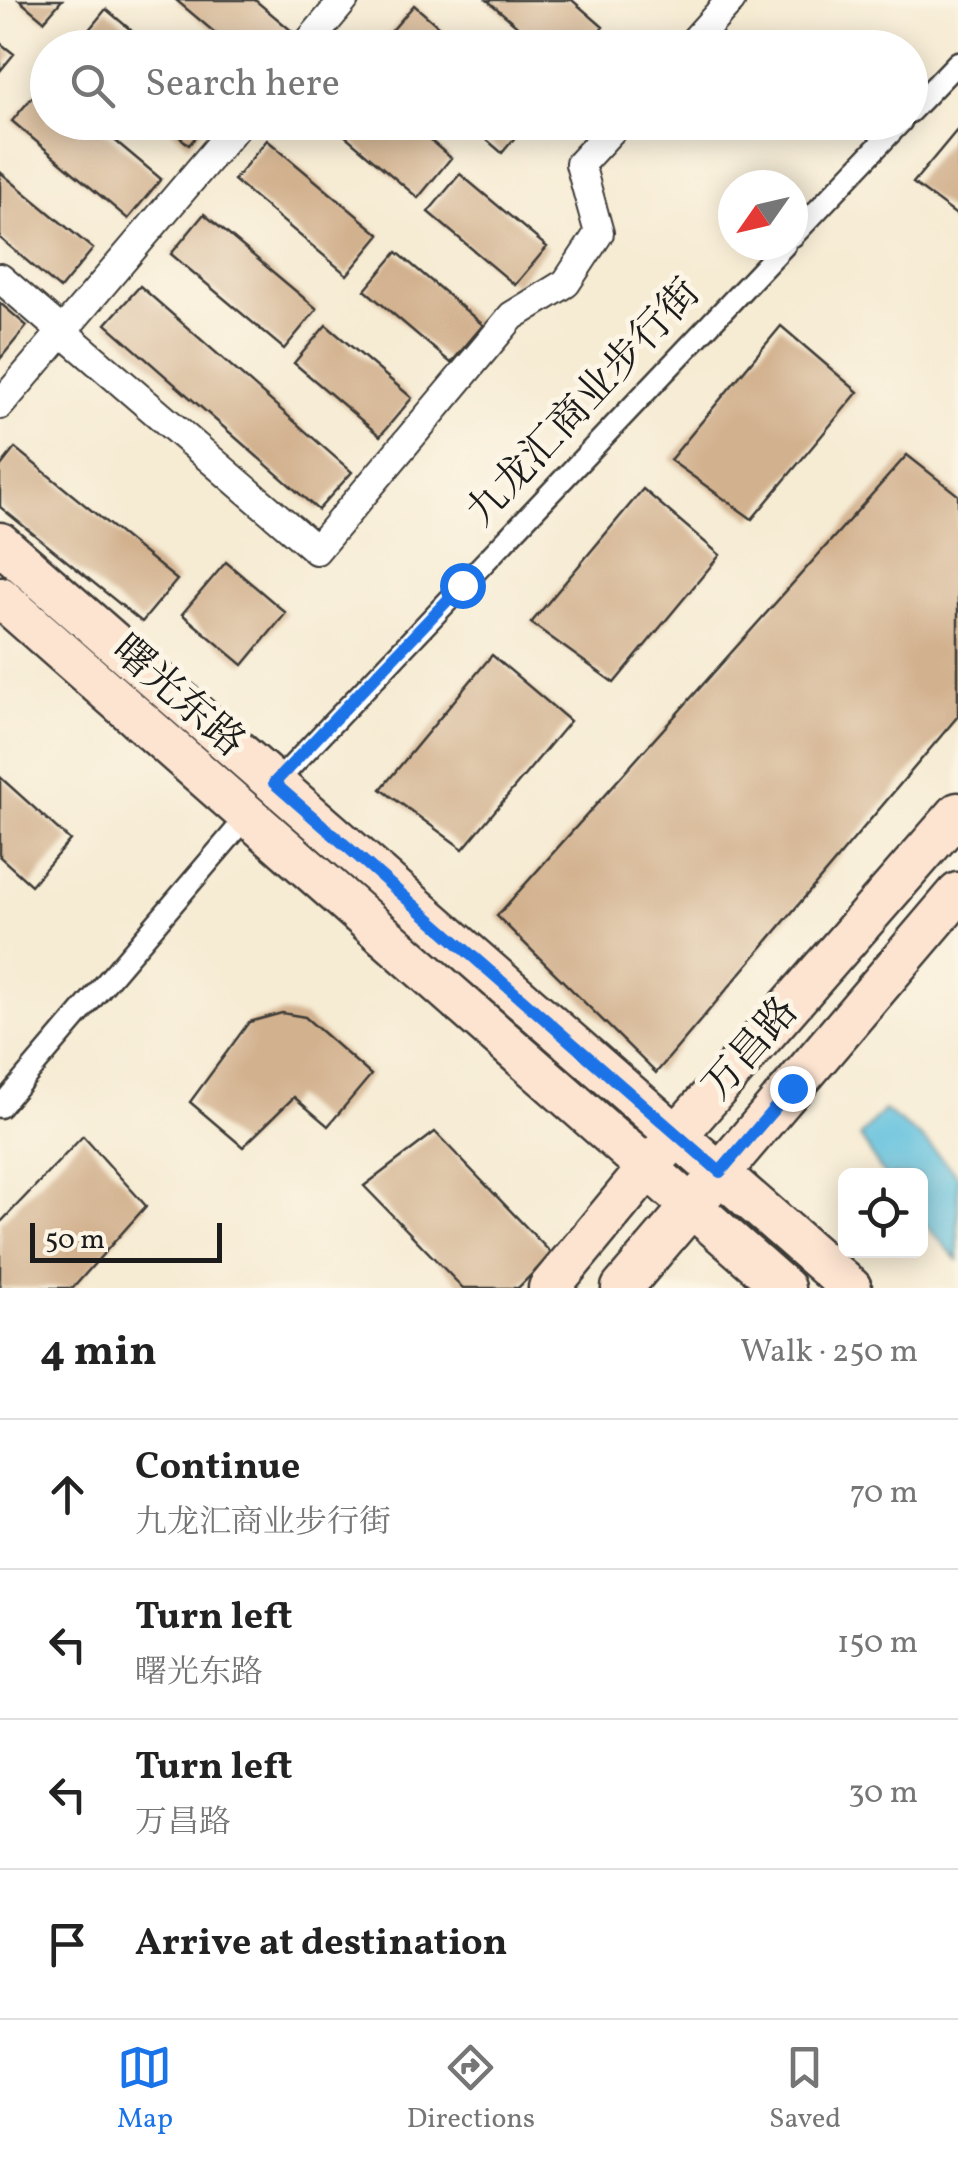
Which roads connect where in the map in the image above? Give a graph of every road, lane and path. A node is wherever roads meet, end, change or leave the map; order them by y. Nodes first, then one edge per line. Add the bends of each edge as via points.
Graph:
1 (344, 0) edge
2 (732, 0) edge
3 (319, 30) edge
4 (704, 30) edge
5 (958, 62) edge
6 (928, 93) edge
7 (225, 140) edge
8 (602, 140) edge
9 (884, 140) edge
10 (808, 220) edge
11 (770, 260) edge
12 (0, 278) edge
13 (62, 332) junction
14 (0, 405) edge
15 (0, 543) edge
16 (0, 597) edge
17 (274, 783) junction
18 (958, 813) edge
19 (248, 816) junction
20 (958, 893) edge
21 (0, 1106) edge
22 (678, 1135) junction
23 (648, 1168) junction
24 (720, 1172) junction
25 (692, 1206) junction
26 (548, 1288) edge
27 (622, 1288) edge
28 (784, 1288) edge
29 (852, 1288) edge

1 - 3 street
2 - 4 street
5 - 6 street
7 - 13 street
8 - 13 street via 580,164 599,233 566,283 512,316 316,550
9 - 10 street
11 - 17 street, 九龙汇商业步行街
12 - 13 street
13 - 14 street
15 - 17 main road, 曙光东路
16 - 19 main road, 曙光东路
17 - 19 street, 九龙汇商业步行街
17 - 22 main road, 曙光东路
18 - 22 main road, 万昌路
19 - 21 street, 九龙汇商业步行街
19 - 23 main road, 曙光东路
20 - 24 main road, 万昌路
22 - 23 main road, 万昌路
22 - 24 main road, 曙光东路
23 - 25 main road, 曙光东路
23 - 26 main road, 万昌路
24 - 25 main road, 万昌路
24 - 29 main road, 曙光东路
25 - 27 main road, 万昌路
25 - 28 main road, 曙光东路

